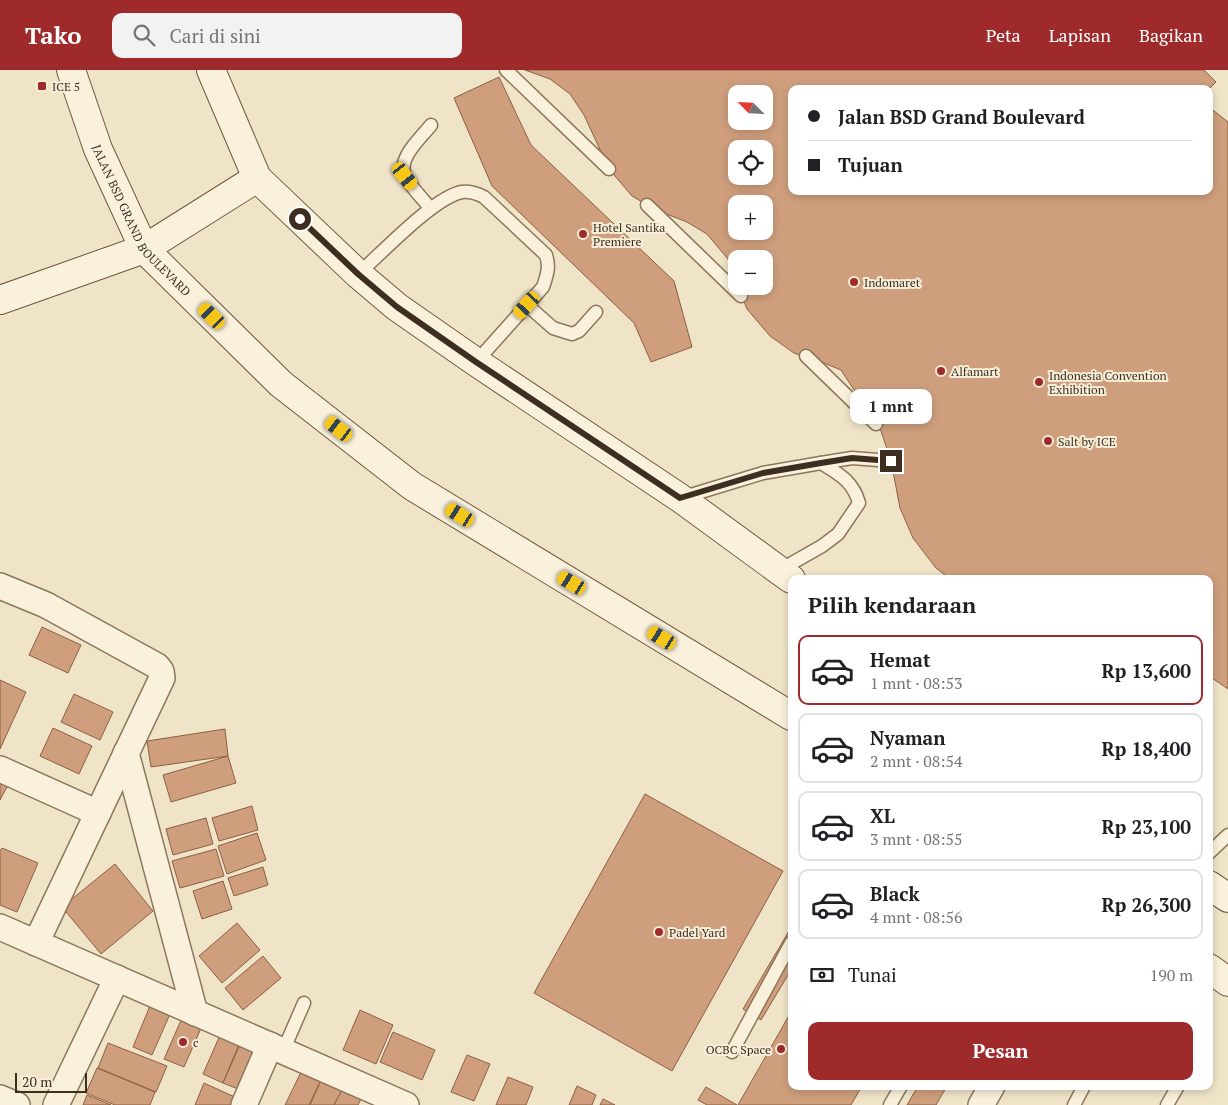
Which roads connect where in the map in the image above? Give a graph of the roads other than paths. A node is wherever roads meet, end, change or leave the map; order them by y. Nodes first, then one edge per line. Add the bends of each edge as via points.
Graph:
1 (71, 70) edge
2 (211, 70) edge
3 (506, 70) edge
4 (431, 125) dead end
5 (609, 169) dead end
6 (256, 178) junction
7 (647, 205) dead end
8 (430, 208) junction
9 (144, 249) junction
10 (358, 274) junction
11 (741, 296) dead end
12 (0, 300) edge
13 (527, 305) junction
14 (596, 312) dead end
15 (806, 356) dead end
16 (476, 362) junction
17 (876, 424) dead end
18 (891, 461) dead end
19 (821, 463) junction
20 (680, 498) junction
21 (785, 575) edge
22 (0, 586) edge
23 (788, 714) edge
24 (126, 753) junction
25 (0, 770) edge
26 (98, 813) junction
27 (1227, 838) edge
28 (1213, 850) edge
29 (1213, 888) edge
30 (1228, 898) edge
31 (0, 927) edge
32 (36, 943) junction
33 (788, 949) edge
34 (1213, 971) edge
35 (117, 978) junction
36 (1228, 982) edge
37 (304, 1003) dead end
38 (195, 1012) junction
39 (277, 1048) junction
40 (732, 1052) dead end
41 (899, 1090) edge
42 (990, 1090) edge
43 (1082, 1090) edge
44 (1176, 1090) edge
45 (0, 1098) edge
46 (17, 1105) edge
47 (56, 1105) edge
48 (244, 1105) edge
49 (406, 1105) edge
50 (890, 1105) edge
51 (981, 1105) edge
52 (1074, 1105) edge
53 (1167, 1105) edge

1 - 9 main road, JALAN BSD GRAND BOULEVARD via 98,148
2 - 6 main road
3 - 5 lane
4 - 8 lane via 408,153 404,165 405,176
6 - 9 main road
6 - 10 main road
7 - 11 lane
8 - 10 lane
8 - 13 lane via 460,192 475,192 546,255 549,263 544,286
9 - 12 main road
9 - 23 main road, JALAN BSD GRAND BOULEVARD via 281,384 412,486
10 - 16 main road via 397,307
13 - 14 lane via 553,328 572,334 579,331
13 - 16 lane
15 - 17 lane
16 - 20 main road
18 - 19 lane via 852,458
19 - 20 lane via 763,473
19 - 21 lane via 845,478 856,492 859,503 838,534
20 - 21 main road
22 - 24 street via 46,605 161,671 162,678
24 - 26 street
24 - 38 street
25 - 26 street
26 - 32 street
27 - 28 lane
29 - 30 main road
31 - 32 street
32 - 35 street
33 - 40 lane
34 - 36 main road
35 - 38 street
35 - 47 street
37 - 39 lane
38 - 39 street
39 - 48 street
39 - 49 street
41 - 50 lane
42 - 51 street
43 - 52 lane
44 - 53 lane
45 - 46 street

